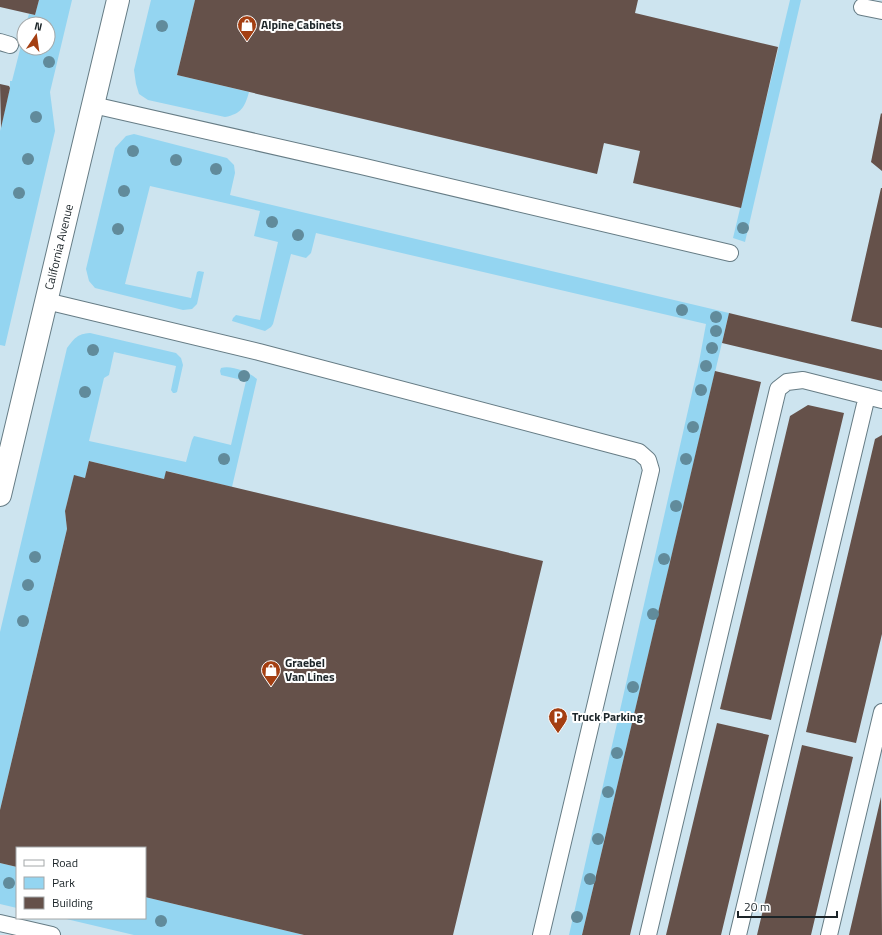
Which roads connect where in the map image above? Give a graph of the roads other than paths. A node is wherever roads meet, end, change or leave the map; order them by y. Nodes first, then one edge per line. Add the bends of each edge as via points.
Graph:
1 (118, 0) edge
2 (862, 7) dead end
3 (882, 12) edge
4 (93, 105) junction
5 (730, 253) dead end
6 (46, 301) junction
7 (875, 398) edge
8 (0, 495) edge
9 (882, 712) edge
10 (0, 923) edge
11 (52, 935) edge
12 (541, 935) edge
13 (648, 935) edge
14 (738, 935) edge
15 (829, 935) edge

1 - 4 main road, California Avenue
2 - 3 lane
4 - 5 lane
4 - 6 main road, California Avenue
6 - 8 main road, California Avenue
6 - 12 lane via 259,352 639,452 648,460 651,470
7 - 13 lane via 803,380 787,382 778,389
7 - 14 lane
9 - 15 lane
10 - 11 lane

